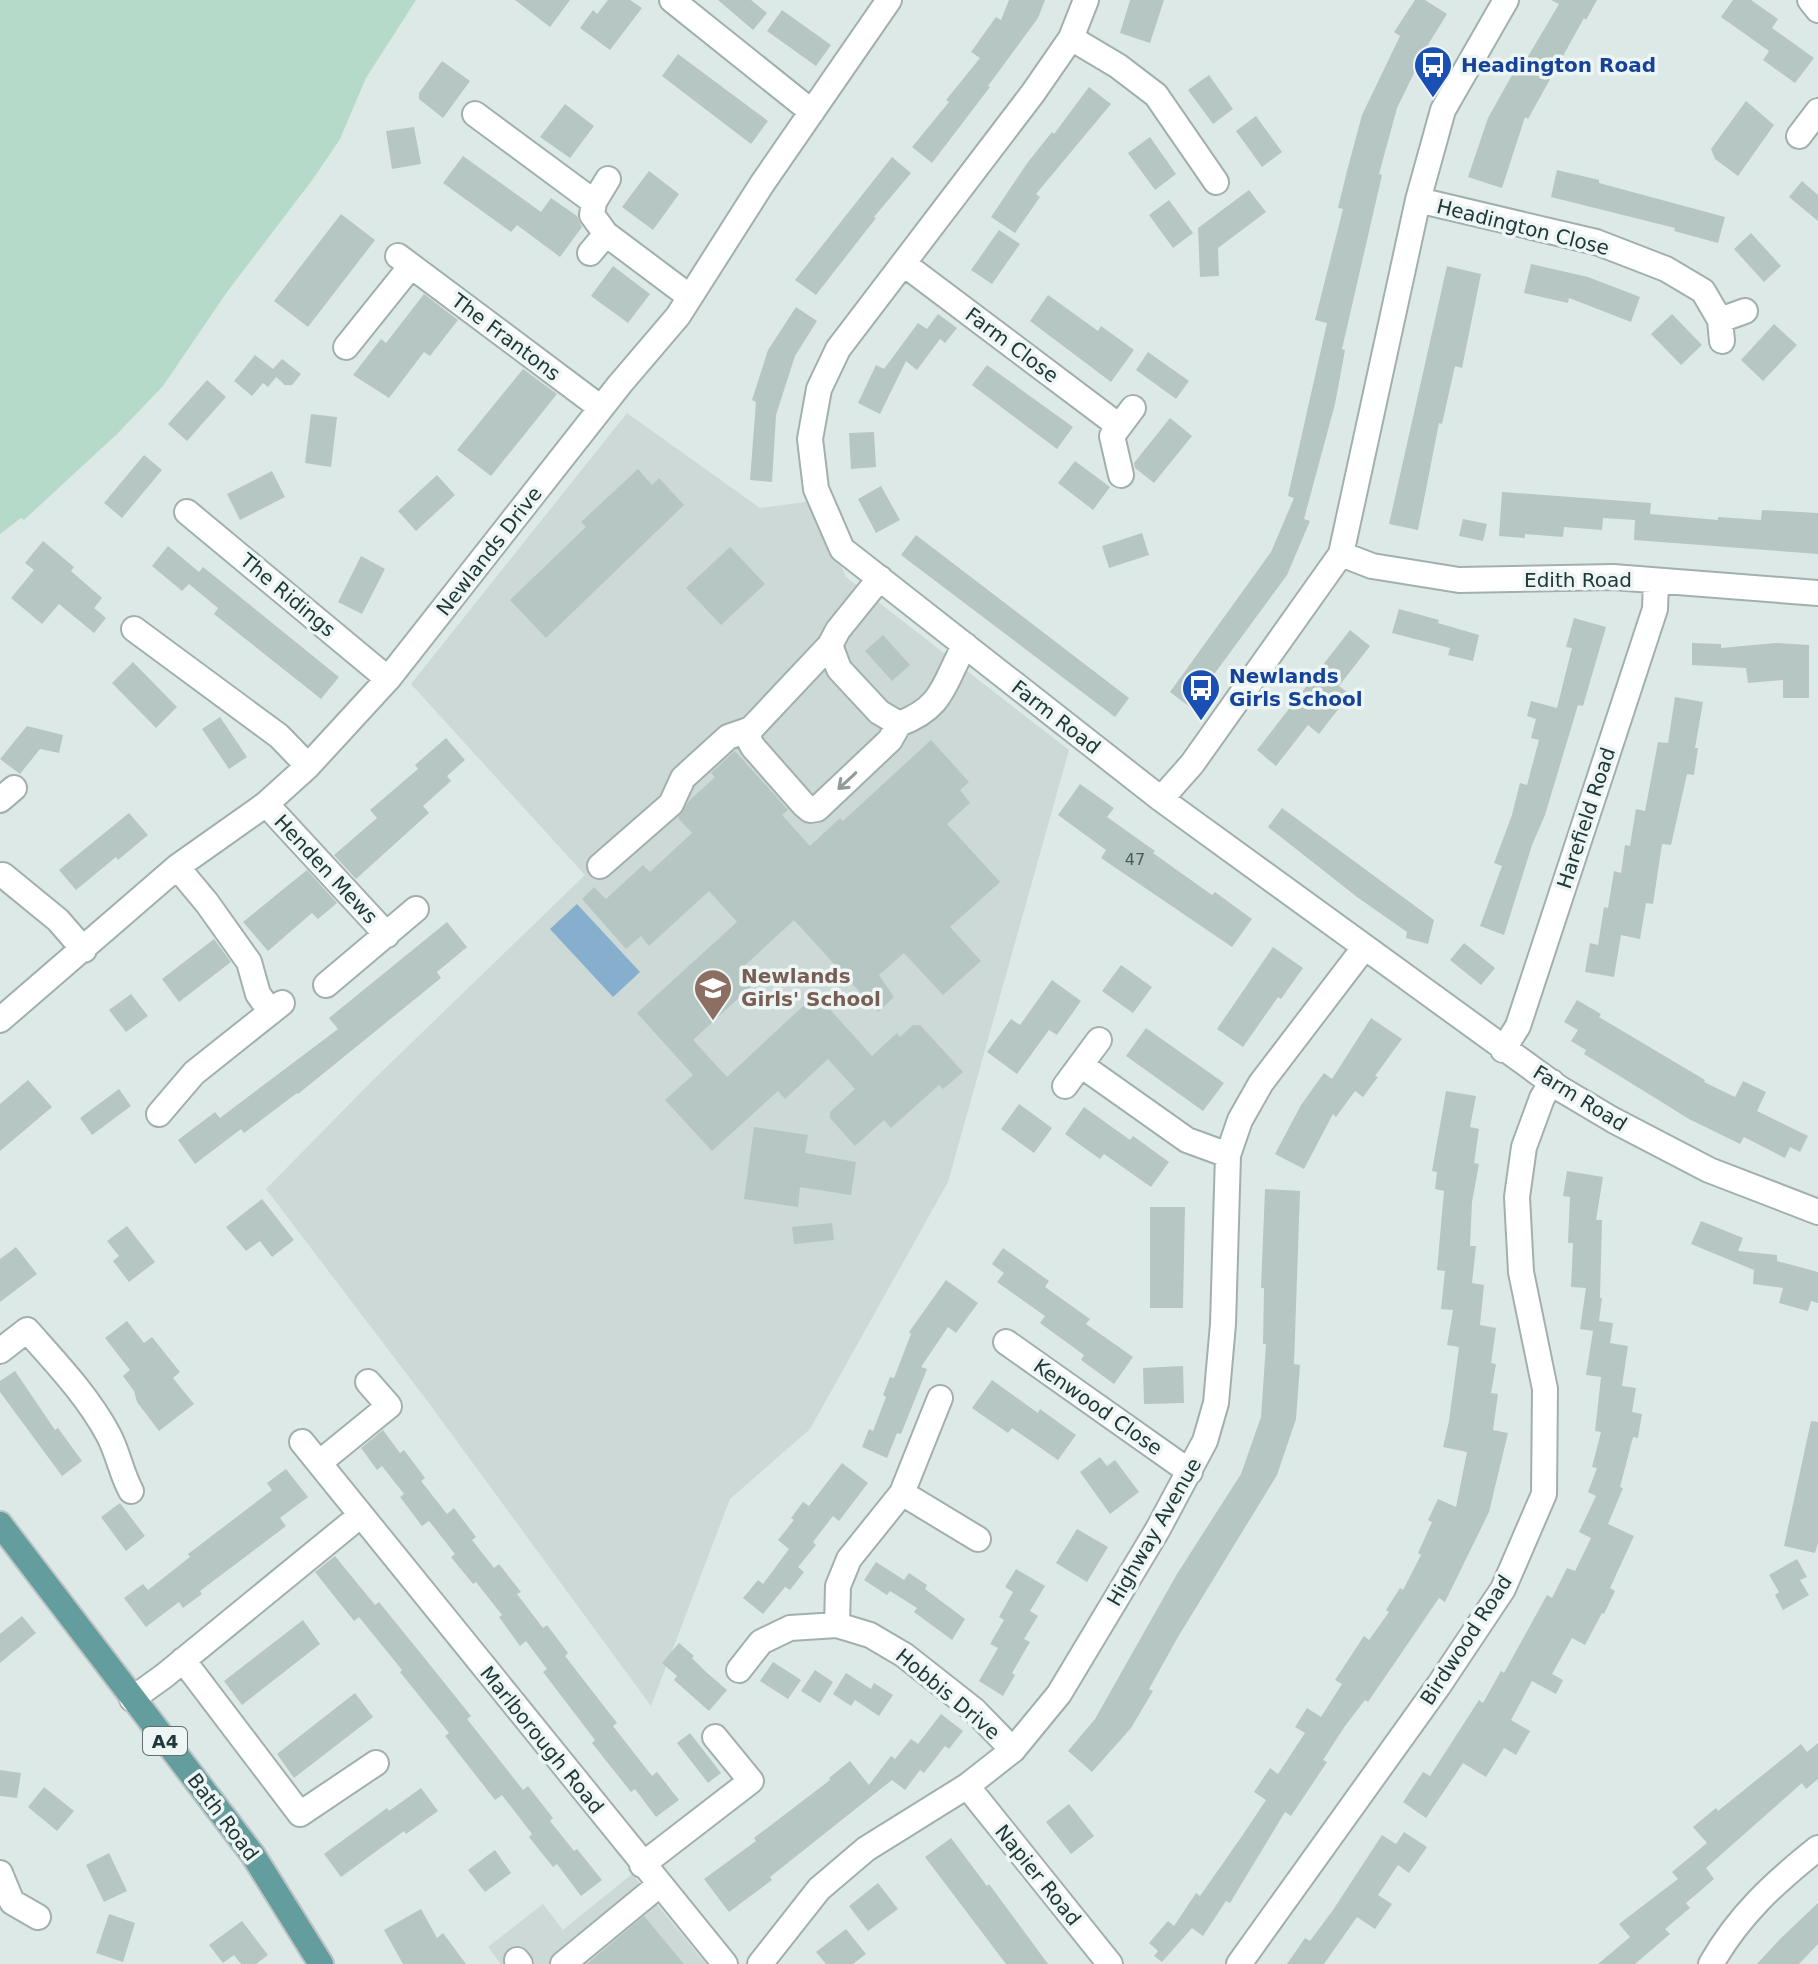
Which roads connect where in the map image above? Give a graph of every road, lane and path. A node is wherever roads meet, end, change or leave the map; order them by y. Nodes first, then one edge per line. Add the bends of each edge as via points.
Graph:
1 (672, 0) edge
2 (889, 0) edge
3 (1086, 0) edge
4 (1810, 0) edge
5 (1503, 1) edge
6 (1818, 10) edge
7 (1071, 38) junction
8 (1818, 111) edge
9 (812, 112) junction
10 (473, 114) dead end
11 (1799, 136) dead end
12 (608, 179) dead end
13 (1217, 182) dead end
14 (1418, 200) junction
15 (594, 202) junction
16 (606, 234) junction
17 (590, 253) dead end
18 (904, 264) junction
19 (690, 297) junction
20 (1745, 311) dead end
21 (346, 347) dead end
22 (601, 408) junction
23 (1121, 475) dead end
24 (187, 512) dead end
25 (1341, 554) junction
26 (880, 578) junction
27 (1656, 581) junction
28 (1818, 593) edge
29 (134, 629) dead end
30 (830, 645) junction
31 (965, 645) junction
32 (388, 679) junction
33 (899, 724) junction
34 (751, 729) junction
35 (308, 766) junction
36 (1161, 799) junction
37 (266, 804) junction
38 (600, 866) dead end
39 (177, 867) junction
40 (1, 875) edge
41 (416, 909) dead end
42 (387, 935) junction
43 (1364, 948) junction
44 (84, 950) junction
45 (326, 985) dead end
46 (0, 1020) edge
47 (1099, 1040) dead end
48 (1503, 1050) junction
49 (1081, 1065) junction
50 (1552, 1082) junction
51 (1065, 1086) dead end
52 (159, 1114) dead end
53 (1228, 1155) junction
54 (1818, 1212) edge
55 (1006, 1342) dead end
56 (0, 1351) edge
57 (368, 1382) dead end
58 (940, 1398) dead end
59 (302, 1442) dead end
60 (319, 1463) junction
61 (1190, 1472) junction
62 (131, 1491) dead end
63 (902, 1493) junction
64 (361, 1515) junction
65 (3, 1534) edge
66 (978, 1539) dead end
67 (837, 1625) junction
68 (183, 1660) junction
69 (739, 1670) dead end
70 (132, 1699) junction
71 (715, 1737) dead end
72 (1013, 1750) junction
73 (376, 1763) dead end
74 (967, 1786) junction
75 (1818, 1848) edge
76 (642, 1865) junction
77 (0, 1873) edge
78 (659, 1885) junction
79 (6, 1908) edge
80 (38, 1917) dead end
81 (321, 1964) edge
82 (563, 1964) edge
83 (725, 1964) edge
84 (760, 1964) edge
85 (1110, 1964) edge
86 (1239, 1964) edge
87 (1711, 1964) edge

1 - 9 street
2 - 9 street, Newlands Drive
3 - 7 street, Farm Road
4 - 6 street
5 - 14 street via 1443,110
7 - 13 street via 1156,95
7 - 18 street, Farm Road
8 - 11 street
9 - 19 street, Newlands Drive
10 - 15 street
12 - 15 street
14 - 20 street, Headington Close via 1596,242 1666,269 1703,291 1721,331
14 - 25 street
15 - 16 street via 592,215
16 - 17 street
16 - 19 street
18 - 23 street, Farm Close via 1126,417 1112,436
18 - 26 street, Farm Road via 838,349 819,389 810,439 816,489 842,549
19 - 22 street, Newlands Drive
21 - 22 street, The Frantons via 405,261
22 - 32 street, Newlands Drive
24 - 32 street, The Ridings
25 - 27 street, Edith Road via 1372,566 1459,580
25 - 36 street via 1192,764
26 - 30 street
26 - 31 street, Farm Road
27 - 28 street, Edith Road
27 - 48 street, Harefield Road via 1655,609 1518,1026
29 - 35 street via 279,736
30 - 33 street via 839,669 879,712
30 - 34 street
31 - 33 street via 944,690 921,715
31 - 36 street, Farm Road
32 - 35 street, Newlands Drive
33 -> 34 street via 890,740 810,810 753,747
34 - 38 street via 728,737 683,778 671,804
35 - 37 street, Newlands Drive
36 - 43 street, Farm Road
37 - 39 street, Newlands Drive
37 - 42 street, Henden Mews
39 - 44 street, Newlands Drive
39 - 52 street via 249,962 258,994 277,1006 194,1073
40 - 44 street via 58,920
41 - 42 street, Henden Mews
42 - 45 street, Henden Mews
43 - 48 street, Farm Road
43 - 53 street, Highway Avenue via 1261,1083
44 - 46 street, Newlands Drive
47 - 49 street
48 - 50 street, Farm Road
49 - 51 street
49 - 53 street via 1187,1140
50 - 54 street, Farm Road via 1709,1170
50 - 86 street, Birdwood Road via 1524,1147 1517,1197 1521,1272 1545,1389 1544,1494 1503,1589
53 - 61 street, Highway Avenue via 1216,1403
55 - 61 street, Kenwood Close
56 - 62 street via 27,1330 74,1383 108,1434
57 - 60 street via 389,1406
58 - 63 street
59 - 60 street, Marlborough Road
60 - 64 street, Marlborough Road
61 - 72 street, Highway Avenue via 1059,1694
63 - 66 street
63 - 67 street via 849,1559 838,1586
64 - 68 street
64 - 76 street, Marlborough Road
65 - 70 main road, Bath Road / A4
67 - 69 street, Hobbis Drive via 790,1628 761,1642
67 - 72 street, Hobbis Drive via 870,1635 904,1655 974,1710
68 - 70 street
68 - 73 street via 300,1814
70 - 81 main road, Bath Road / A4 via 253,1855
71 - 76 street via 751,1781
72 - 74 street, Highway Avenue
74 - 84 street, Highway Avenue via 866,1849 819,1889
74 - 85 street, Napier Road
75 - 87 street via 1781,1877 1729,1932
76 - 78 street, Marlborough Road
77 - 79 street
78 - 82 street
78 - 83 street, Marlborough Road
79 - 80 street

